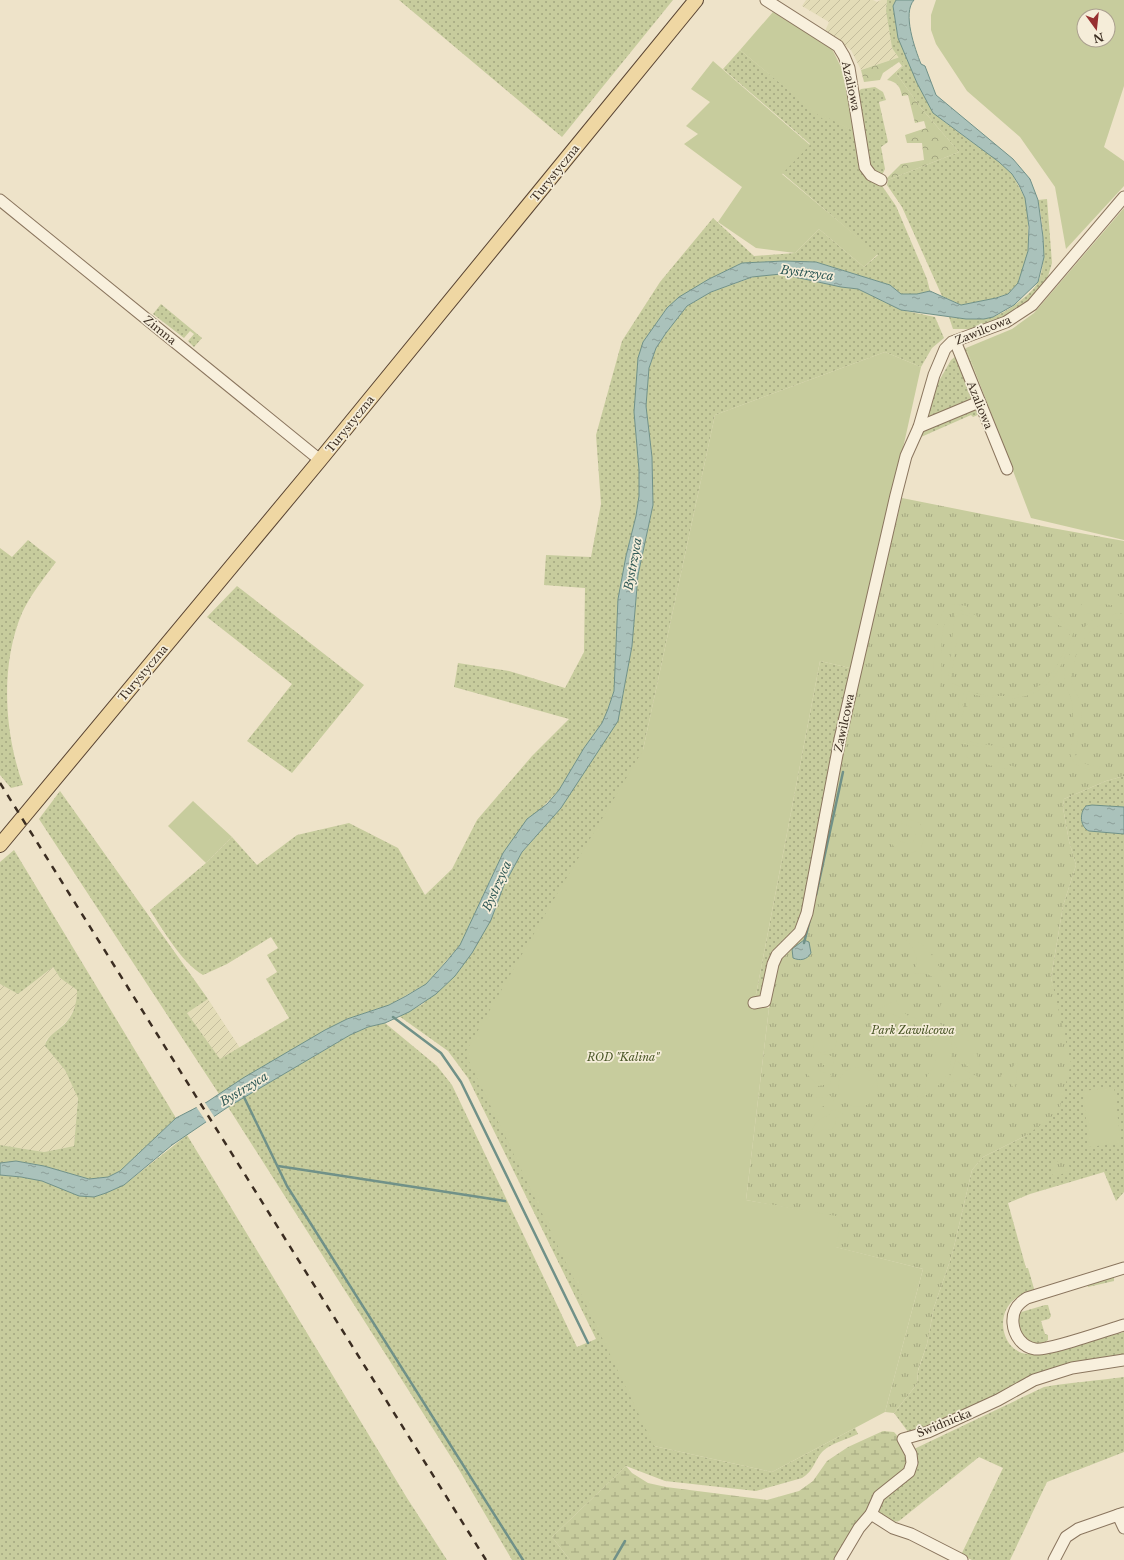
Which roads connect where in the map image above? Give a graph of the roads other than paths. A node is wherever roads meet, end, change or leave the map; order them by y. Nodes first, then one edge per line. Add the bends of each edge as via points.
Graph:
1 (696, 0) edge
2 (766, 0) edge
3 (881, 180) dead end
4 (1124, 197) edge
5 (0, 200) edge
6 (955, 340) junction
7 (979, 402) junction
8 (919, 427) junction
9 (320, 460) junction
10 (1007, 469) dead end
11 (0, 845) edge
12 (754, 1003) dead end
13 (1124, 1268) edge
14 (1124, 1325) edge
15 (1124, 1360) edge
16 (871, 1514) junction
17 (1121, 1514) edge
18 (1124, 1528) edge
19 (840, 1560) edge
20 (962, 1560) edge
21 (1054, 1560) edge

1 - 9 main road, Turystyczna
2 - 3 street, Azaliowa via 838,46 849,68 865,167 871,176
4 - 6 street, Zawilcowa via 1032,305 1006,322
5 - 9 street, Zimna
6 - 7 street, Azaliowa
6 - 8 street, Zawilcowa via 948,344 941,355
7 - 8 street
7 - 10 street, Azaliowa
8 - 12 street, Zawilcowa via 906,456 855,672 807,913 800,932 777,955 765,1001
9 - 11 main road, Turystyczna
13 - 14 street via 1027,1298 1018,1304 1013,1321 1021,1342 1036,1349
15 - 16 street, Świdnicka via 1072,1368 1034,1380 998,1400 928,1432 903,1439 911,1454 909,1472 879,1496
16 - 19 street, Świdnicka via 859,1528
16 - 20 street via 893,1528 911,1534
17 - 18 street
17 - 21 street via 1078,1529 1066,1538

